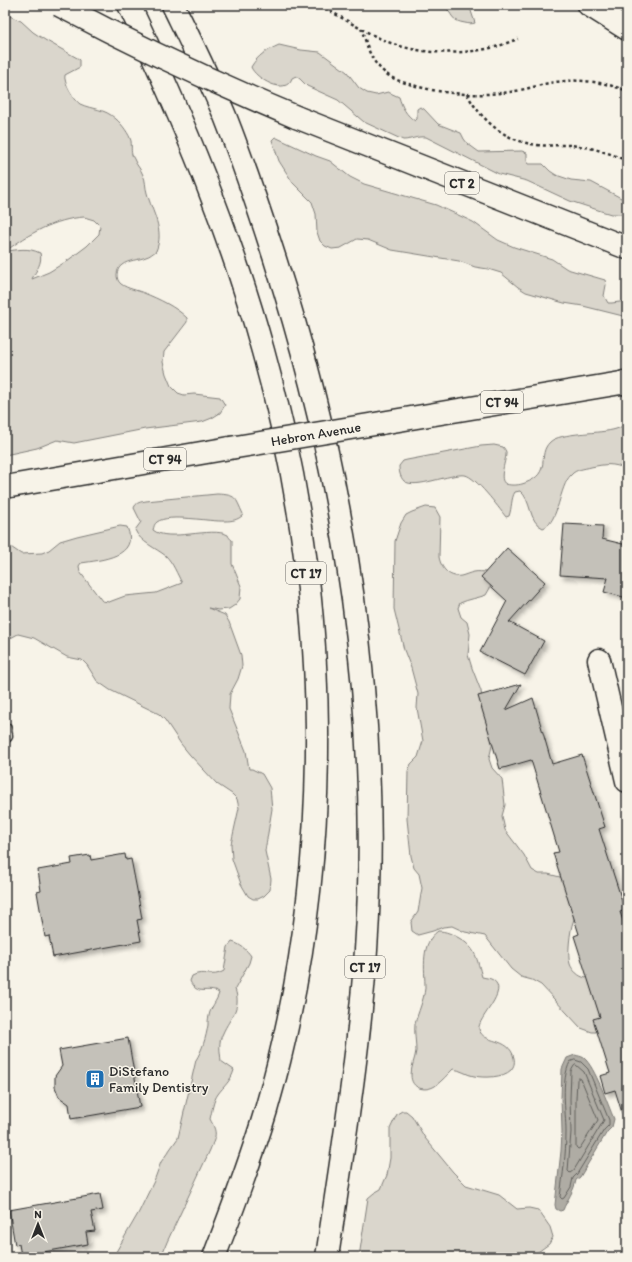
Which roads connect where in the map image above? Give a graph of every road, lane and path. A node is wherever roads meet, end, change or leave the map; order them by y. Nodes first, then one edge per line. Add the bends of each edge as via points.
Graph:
1 (59, 5) edge
2 (128, 5) edge
3 (173, 5) edge
4 (320, 5) edge
5 (590, 5) edge
6 (361, 28) junction
7 (627, 29) edge
8 (518, 39) dead end
9 (627, 91) edge
10 (467, 94) junction
11 (627, 161) edge
12 (627, 248) edge
13 (626, 383) edge
14 (5, 486) edge
15 (599, 660) dead end
16 (627, 781) edge
17 (214, 1257) edge
18 (326, 1257) edge

1 - 12 main road, CT 2, bridge via 121,38 296,117
2 - 17 main road, CT 17 via 207,183 263,350 294,486 304,554 314,659 317,726 314,831 310,883 294,993 267,1107 249,1164
3 - 18 main road, CT 17 via 224,115 288,298 328,456 354,606 364,705 369,879 361,1015
4 - 6 path
5 - 7 main road
6 - 8 path via 402,46 448,53 472,51
6 - 10 path via 372,58 392,78 422,88
9 - 10 path via 604,83 570,81 511,92
10 - 11 path via 484,118 508,136 535,145 567,145 595,149
13 - 14 main road, Hebron Avenue / CT 94, bridge
15 - 16 main road

